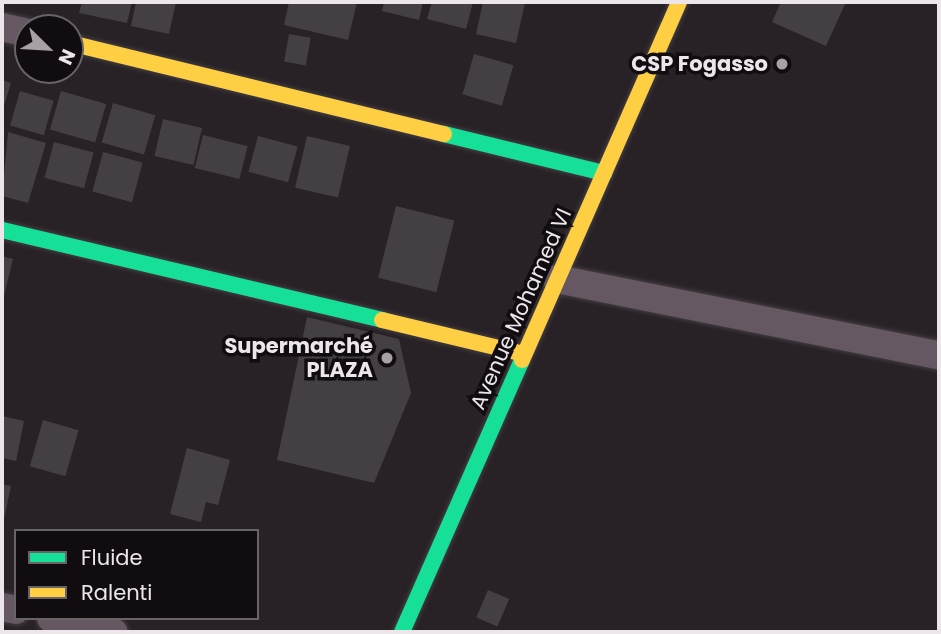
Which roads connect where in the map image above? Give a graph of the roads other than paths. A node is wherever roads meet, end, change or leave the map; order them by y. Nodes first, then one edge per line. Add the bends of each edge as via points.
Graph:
1 (679, 2) edge
2 (84, 46) edge
3 (604, 173) junction
4 (2, 230) edge
5 (556, 279) junction
6 (524, 354) junction
7 (939, 355) edge
8 (60, 620) edge
9 (113, 632) edge
10 (402, 632) edge

1 - 3 street, Avenue Mohamed VI
2 - 3 street
3 - 5 street, Avenue Mohamed VI
4 - 6 street
5 - 6 street, Avenue Mohamed VI
5 - 7 street
6 - 10 street, Avenue Mohamed VI
8 - 9 street

